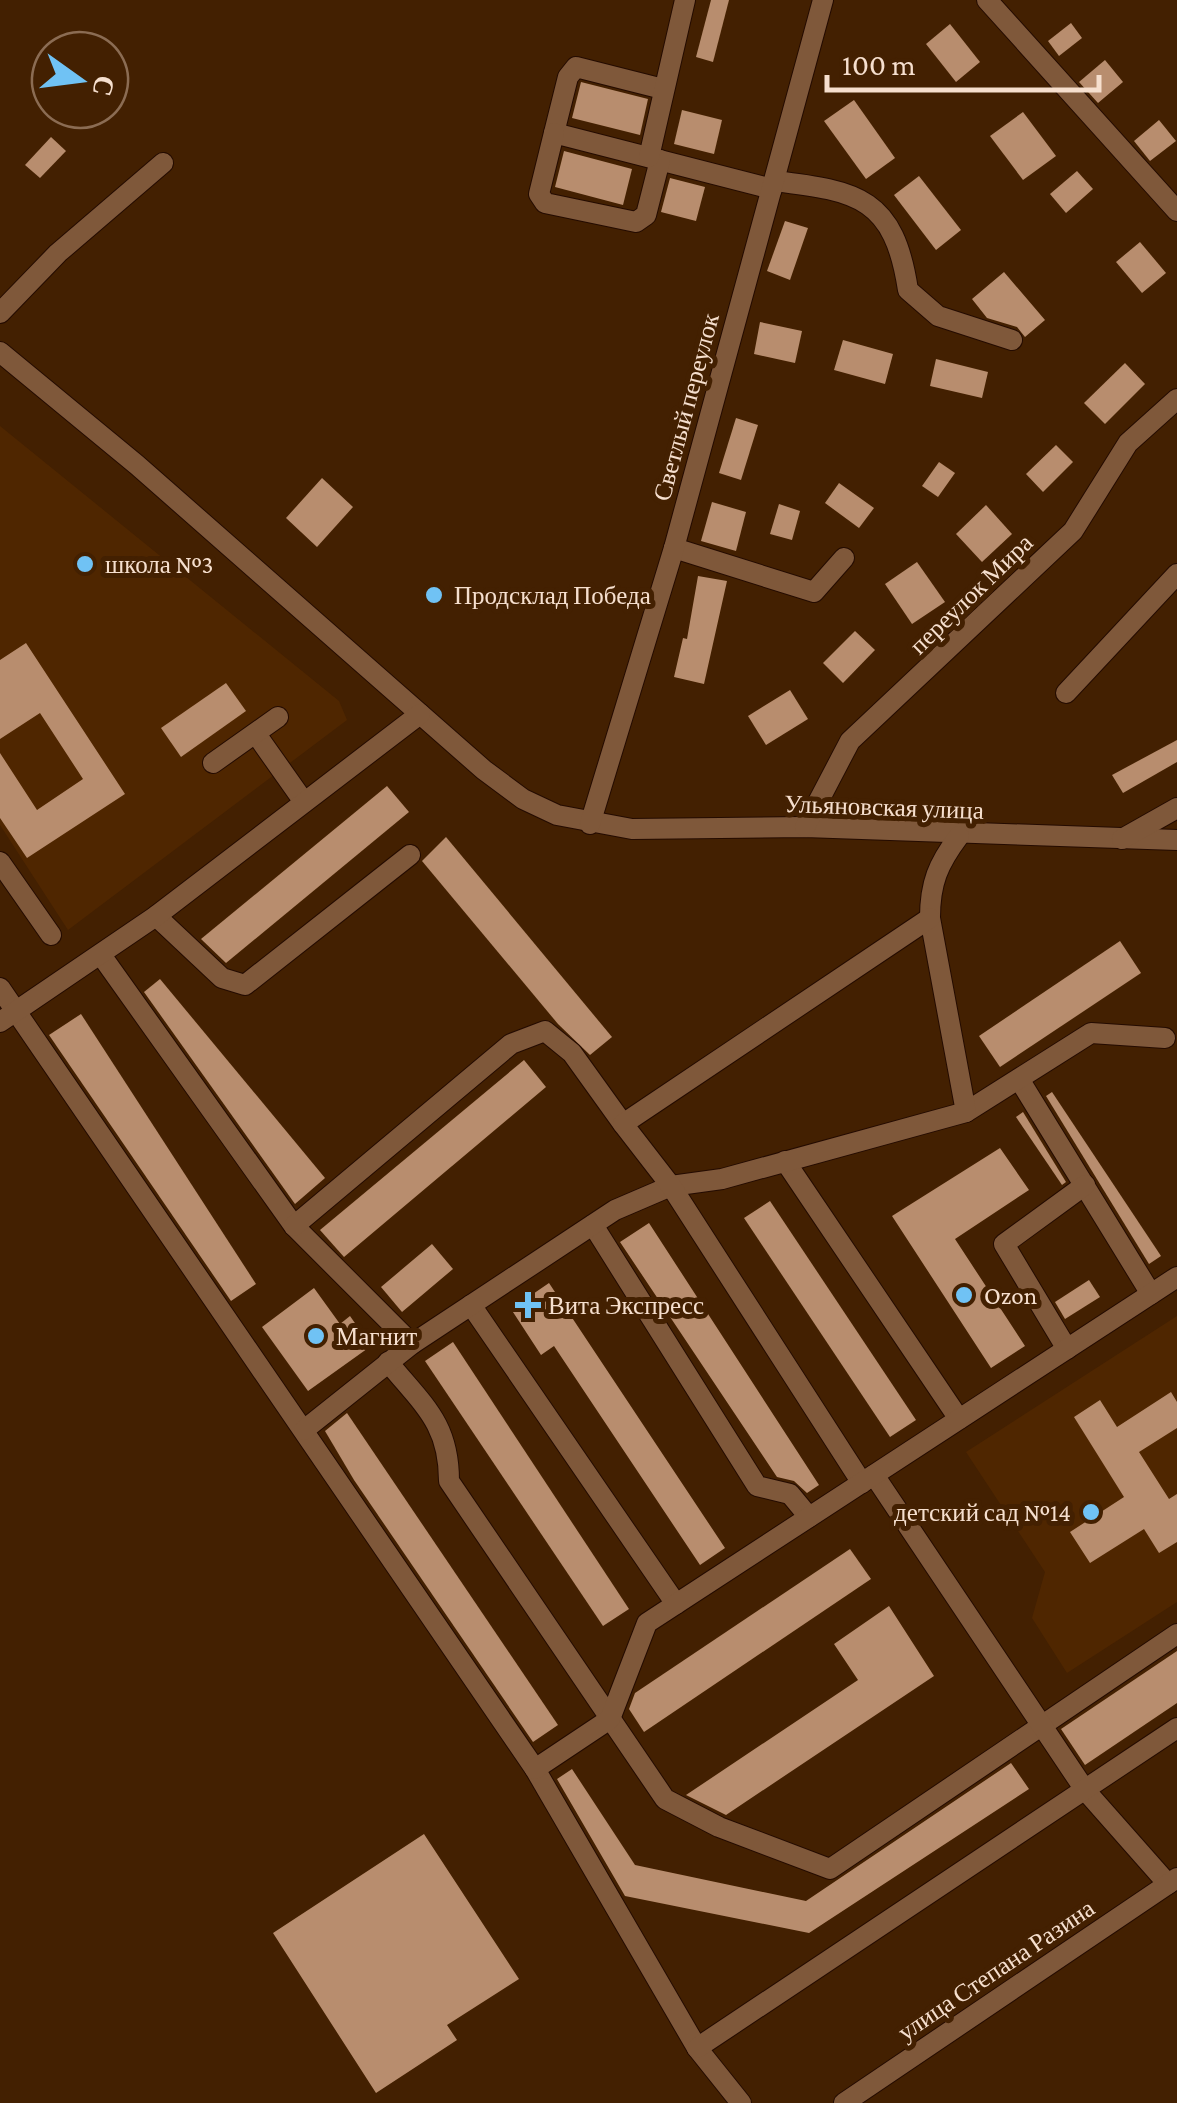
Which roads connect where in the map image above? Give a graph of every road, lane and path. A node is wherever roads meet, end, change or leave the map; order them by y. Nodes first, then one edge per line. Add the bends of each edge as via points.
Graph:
1 (685, 0) edge
2 (823, 0) edge
3 (987, 0) edge
4 (655, 87) dead end
5 (554, 133) junction
6 (654, 159) junction
7 (163, 163) dead end
8 (773, 185) junction
9 (1177, 212) edge
10 (0, 313) edge
11 (1012, 340) dead end
12 (0, 352) edge
13 (1177, 398) edge
14 (674, 548) junction
15 (844, 558) dead end
16 (1177, 574) edge
17 (1066, 693) dead end
18 (420, 714) junction
19 (278, 716) dead end
20 (256, 734) junction
21 (213, 763) dead end
22 (304, 802) junction
23 (1177, 808) edge
24 (590, 824) junction
25 (805, 828) junction
26 (959, 836) junction
27 (1122, 839) junction
28 (1177, 840) edge
29 (410, 855) dead end
30 (0, 862) edge
31 (156, 916) junction
32 (930, 918) junction
33 (51, 935) dead end
34 (101, 955) junction
35 (0, 988) edge
36 (8, 1017) edge
37 (1165, 1038) dead end
38 (1019, 1078) junction
39 (966, 1112) junction
40 (623, 1124) junction
41 (785, 1162) junction
42 (1085, 1184) junction
43 (671, 1186) junction
44 (593, 1225) junction
45 (294, 1226) junction
46 (1177, 1277) edge
47 (1151, 1294) junction
48 (471, 1305) junction
49 (412, 1344) junction
50 (1068, 1349) junction
51 (388, 1362) junction
52 (960, 1420) junction
53 (304, 1430) junction
54 (868, 1479) junction
55 (810, 1517) junction
56 (676, 1604) junction
57 (1177, 1634) edge
58 (610, 1719) junction
59 (1041, 1724) junction
60 (1177, 1728) edge
61 (536, 1769) junction
62 (1085, 1790) junction
63 (1172, 1881) edge
64 (697, 2048) junction
65 (741, 2103) edge
66 (844, 2103) edge

1 - 6 street
2 - 8 street, Светлый переулок
3 - 9 street
4 - 5 street via 576,67
5 - 6 street
5 - 6 street via 538,198 561,207 636,222 646,215
6 - 8 street
7 - 10 street
8 - 11 street via 830,188 880,210 902,254 908,290 938,316
8 - 14 street, Светлый переулок
12 - 18 street, Ульяновская улица
13 - 25 street, переулок Мира via 1128,443 1073,530 850,741
14 - 15 street via 814,592
14 - 24 street, Светлый переулок
16 - 17 street
18 - 22 street
18 - 24 street, Ульяновская улица via 523,799
19 - 20 street
20 - 21 street
20 - 22 street
22 - 31 street
23 - 27 street
24 - 25 street, Ульяновская улица
25 - 26 street, Ульяновская улица
26 - 27 street, Ульяновская улица
26 - 32 street via 930,887
27 - 28 street, Ульяновская улица
29 - 31 street via 245,985 222,978
30 - 33 street
31 - 34 street
32 - 39 street
32 - 40 street
34 - 36 street
34 - 45 street
35 - 36 street
36 - 53 street
37 - 38 street via 1091,1033
38 - 39 street
38 - 42 street
39 - 41 street
40 - 43 street
40 - 45 street via 572,1052 545,1031 511,1044
41 - 43 street
41 - 52 street
42 - 47 street
42 - 50 street via 1004,1244
43 - 44 street
43 - 54 street
44 - 48 street
44 - 55 street via 756,1486 790,1494
45 - 49 street
46 - 47 street
47 - 50 street
48 - 49 street
48 - 56 street
49 - 51 street
50 - 52 street
51 - 53 street
51 - 58 street via 449,1448 449,1481
52 - 54 street
53 - 61 street
54 - 55 street
54 - 59 street
55 - 56 street
56 - 58 street via 647,1623
57 - 59 street
58 - 59 street via 665,1800 830,1869
58 - 61 street
59 - 62 street
60 - 62 street
61 - 64 street
62 - 63 street
62 - 64 street
63 - 66 street, улица Степана Разина
64 - 65 street

